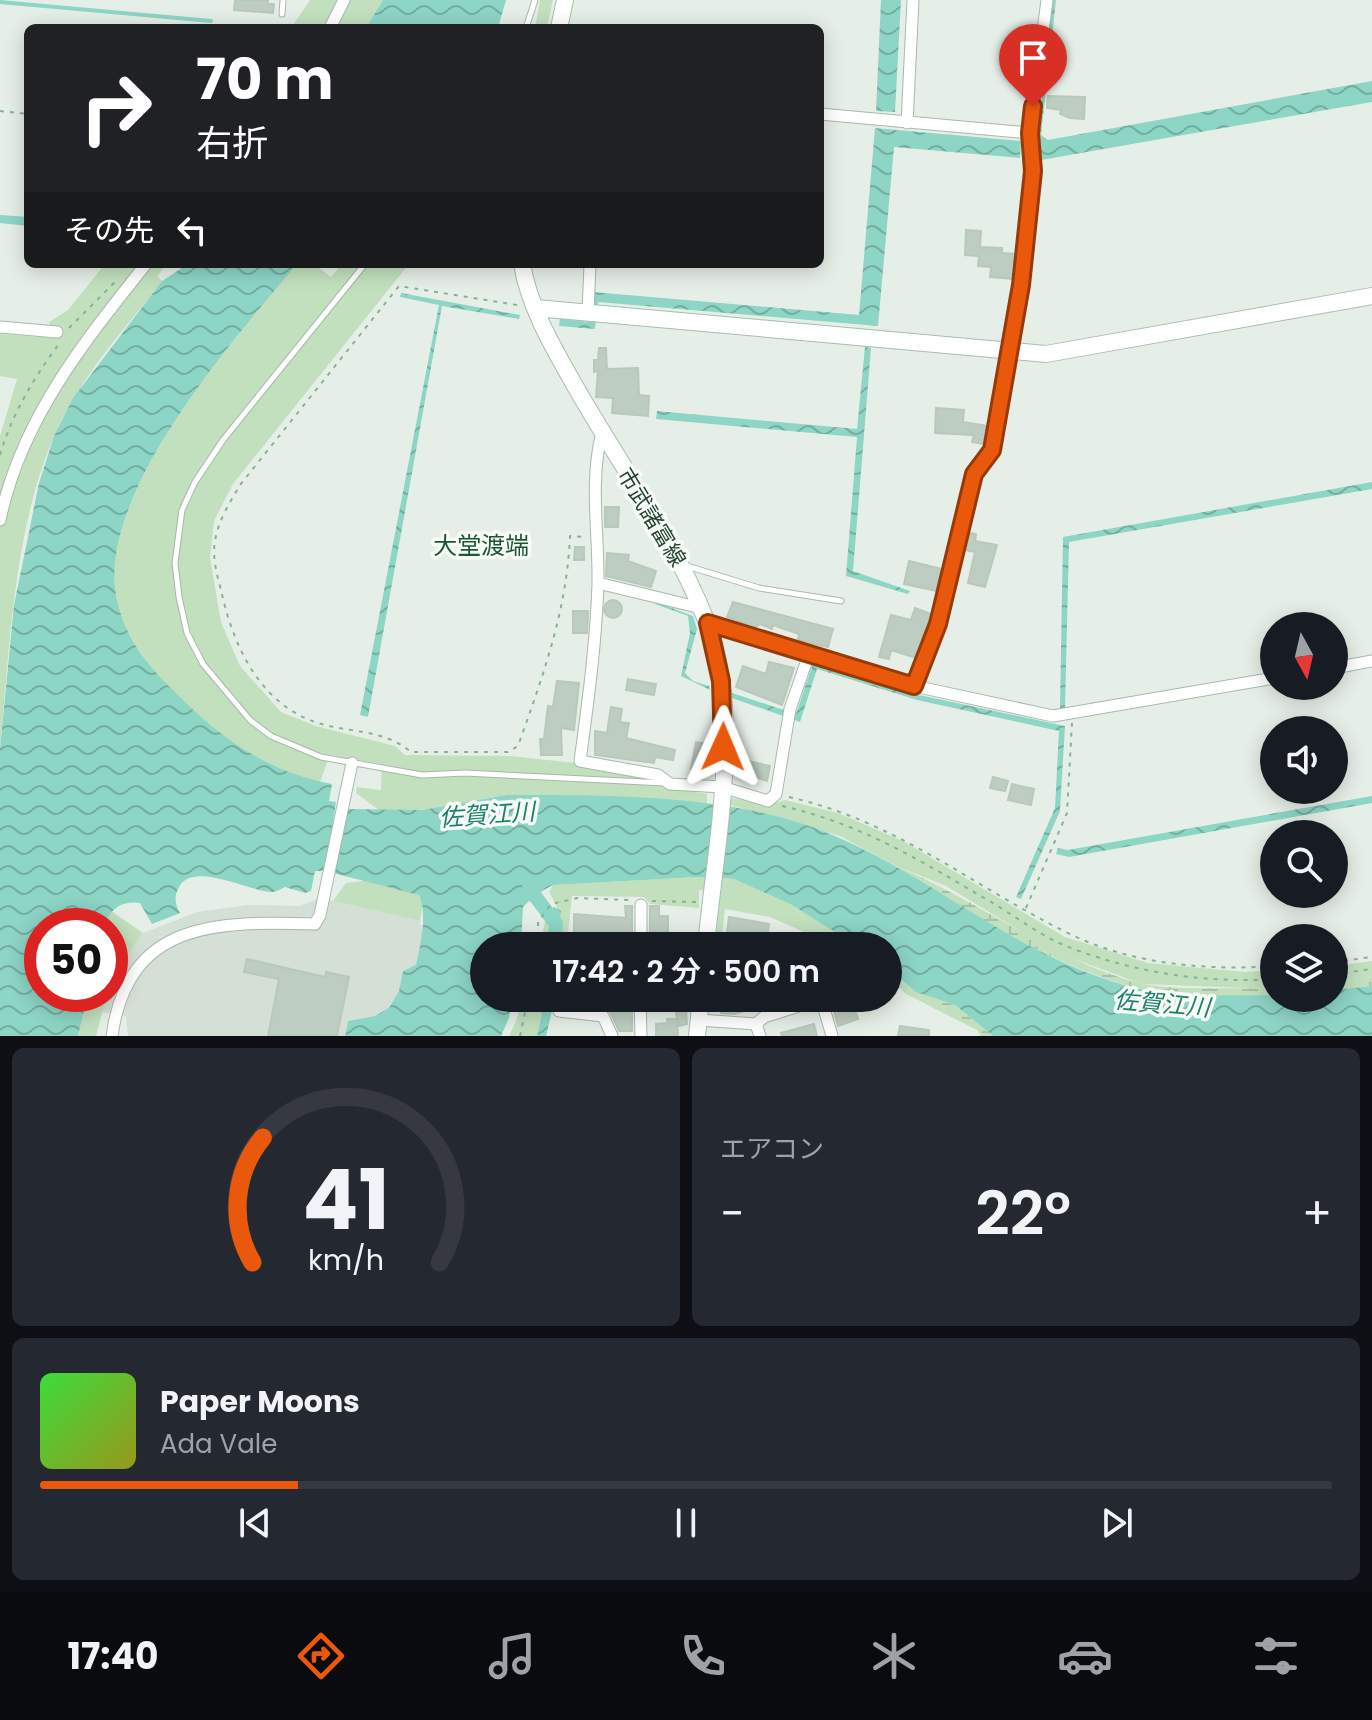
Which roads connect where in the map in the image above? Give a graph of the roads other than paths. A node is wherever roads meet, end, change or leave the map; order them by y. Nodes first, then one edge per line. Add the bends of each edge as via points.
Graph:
1 (283, 0) edge
2 (344, 0) edge
3 (535, 0) edge
4 (565, 0) edge
5 (913, 0) edge
6 (1047, 0) edge
7 (282, 14) dead end
8 (332, 24) edge
9 (527, 24) edge
10 (560, 24) edge
11 (824, 114) edge
12 (907, 123) junction
13 (1030, 133) junction
14 (143, 268) edge
15 (362, 268) edge
16 (523, 268) edge
17 (590, 268) edge
18 (1372, 296) edge
19 (536, 308) junction
20 (594, 313) junction
21 (0, 327) edge
22 (59, 336) road end
23 (1008, 350) junction
24 (602, 432) junction
25 (0, 520) edge
26 (681, 564) junction
27 (598, 583) junction
28 (841, 601) dead end
29 (704, 615) junction
30 (809, 654) junction
31 (1372, 661) edge
32 (1348, 665) edge
33 (1260, 680) edge
34 (914, 686) junction
35 (352, 763) junction
36 (670, 784) junction
37 (722, 787) junction
38 (641, 905) dead end
39 (641, 932) edge
40 (707, 932) edge
41 (568, 1012) edge
42 (640, 1012) edge
43 (779, 1012) edge
44 (825, 1012) edge
45 (698, 1028) edge
46 (758, 1030) edge
47 (112, 1036) edge
48 (612, 1036) edge
49 (641, 1036) edge
50 (832, 1036) edge

1 - 7 lane
2 - 8 street
3 - 9 lane
4 - 10 street
5 - 12 street
6 - 13 street
11 - 12 street
12 - 13 street
13 - 23 street via 1033,171
14 - 25 street via 77,350 40,412 18,453
15 - 35 lane via 263,388 195,482 179,522 175,563 187,633 225,694 271,736 297,749
16 - 19 street, 市武諸富線
17 - 20 street
18 - 23 street via 1046,354
19 - 20 street
19 - 24 street, 市武諸富線
20 - 23 street
21 - 22 street
23 - 34 street via 992,450 974,474 938,624
24 - 26 street, 市武諸富線
24 - 27 street via 594,462
26 - 28 lane via 759,588
26 - 29 street, 市武諸富線
27 - 29 street
27 - 36 street via 580,761 658,775
29 - 30 street
29 - 37 street, 市武諸富線 via 722,695
30 - 34 street
30 - 37 street via 789,715 772,797
31 - 32 street
33 - 34 street via 1053,716
35 - 36 lane via 422,775
35 - 47 street via 315,924 221,927 168,941 133,970
36 - 37 street
37 - 40 street, 市武諸富線
38 - 39 street
41 - 48 street via 603,1016
42 - 49 street
43 - 46 street via 764,1017
44 - 50 street
45 - 46 street

